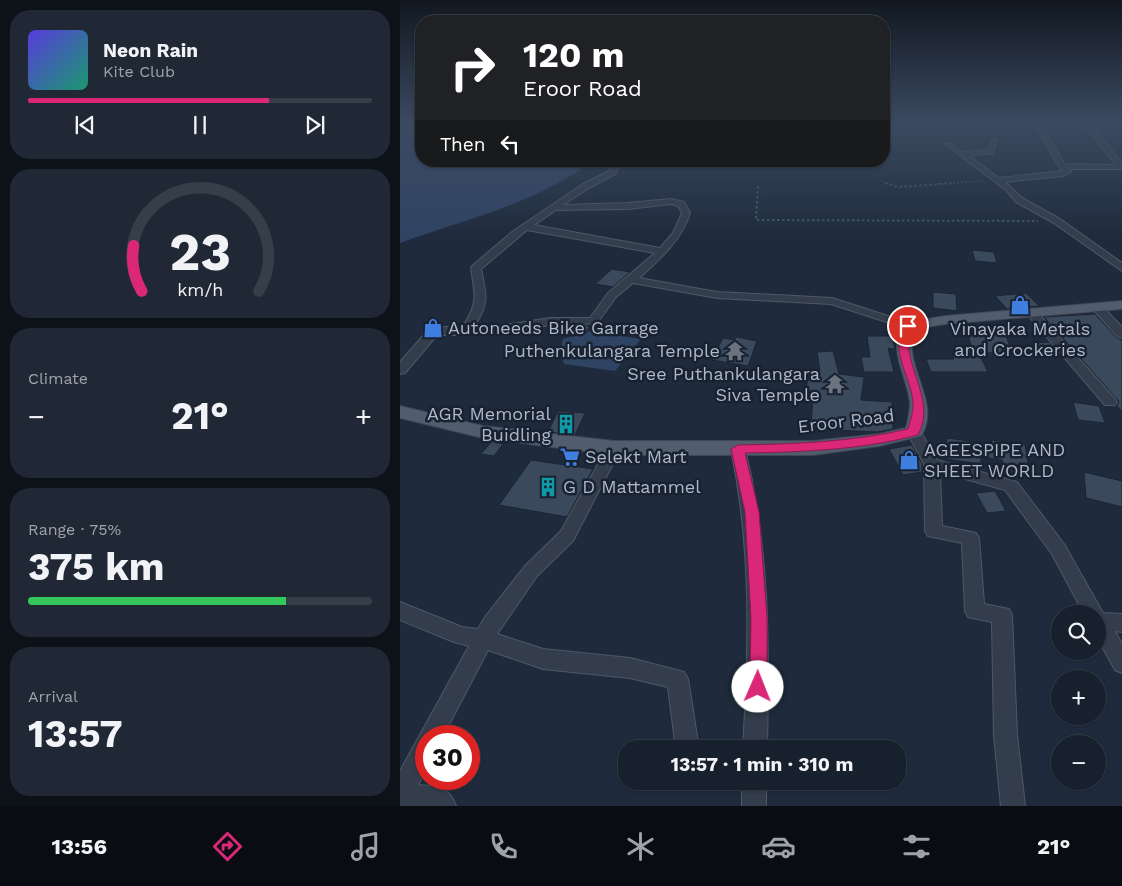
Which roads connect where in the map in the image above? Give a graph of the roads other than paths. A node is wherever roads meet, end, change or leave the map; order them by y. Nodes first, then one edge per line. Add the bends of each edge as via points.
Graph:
1 (971, 162) edge
2 (1059, 162) edge
3 (1062, 166) junction
4 (614, 167) edge
5 (1122, 167) edge
6 (998, 180) junction
7 (556, 208) junction
8 (526, 227) junction
9 (662, 251) junction
10 (1122, 268) edge
11 (631, 280) junction
12 (1122, 305) edge
13 (1097, 307) junction
14 (1031, 312) junction
15 (568, 321) junction
16 (908, 326) junction
17 (467, 328) junction
18 (581, 328) dead end
19 (1122, 334) edge
20 (400, 370) edge
21 (1110, 402) dead end
22 (401, 414) edge
23 (914, 432) junction
24 (614, 448) junction
25 (733, 449) junction
26 (932, 464) junction
27 (1089, 605) edge
28 (400, 611) edge
29 (1106, 622) edge
30 (1122, 623) edge
31 (1106, 635) edge
32 (484, 639) junction
33 (1122, 663) edge
34 (437, 725) edge
35 (687, 740) edge
36 (755, 740) edge
37 (415, 766) edge
38 (400, 796) edge
39 (444, 806) edge
40 (1013, 806) edge

1 - 6 street
2 - 3 street
3 - 5 street
3 - 6 street via 1067,172 1063,174
4 - 7 street via 612,172
6 - 10 street via 1019,200 1057,221
7 - 8 street
7 - 9 street via 676,202 686,214 683,225
8 - 9 street
8 - 17 street via 476,268 481,300
9 - 11 street
11 - 15 street via 612,295 593,321
11 - 16 street via 717,295 832,301
12 - 13 main road
13 - 14 main road
13 - 19 street
14 - 16 main road
14 - 21 street
15 - 17 street via 522,324 498,330
15 - 18 street
16 - 23 main road, Eroor Road via 903,346 919,403
17 - 20 street via 434,331
22 - 24 main road, Eroor Road via 483,432
23 - 25 main road, Eroor Road via 813,448
23 - 26 street
24 - 25 main road, Eroor Road
24 - 32 street via 567,536 530,571
25 - 36 street via 752,512 759,618
26 - 27 street via 1011,486 1058,548
26 - 40 street via 934,532 970,538 975,611 1002,615 1004,718
28 - 32 street via 461,636
29 - 30 street
31 - 33 street
32 - 34 street
32 - 35 street via 544,659 630,668 677,679
37 - 38 street
38 - 39 street via 439,799

